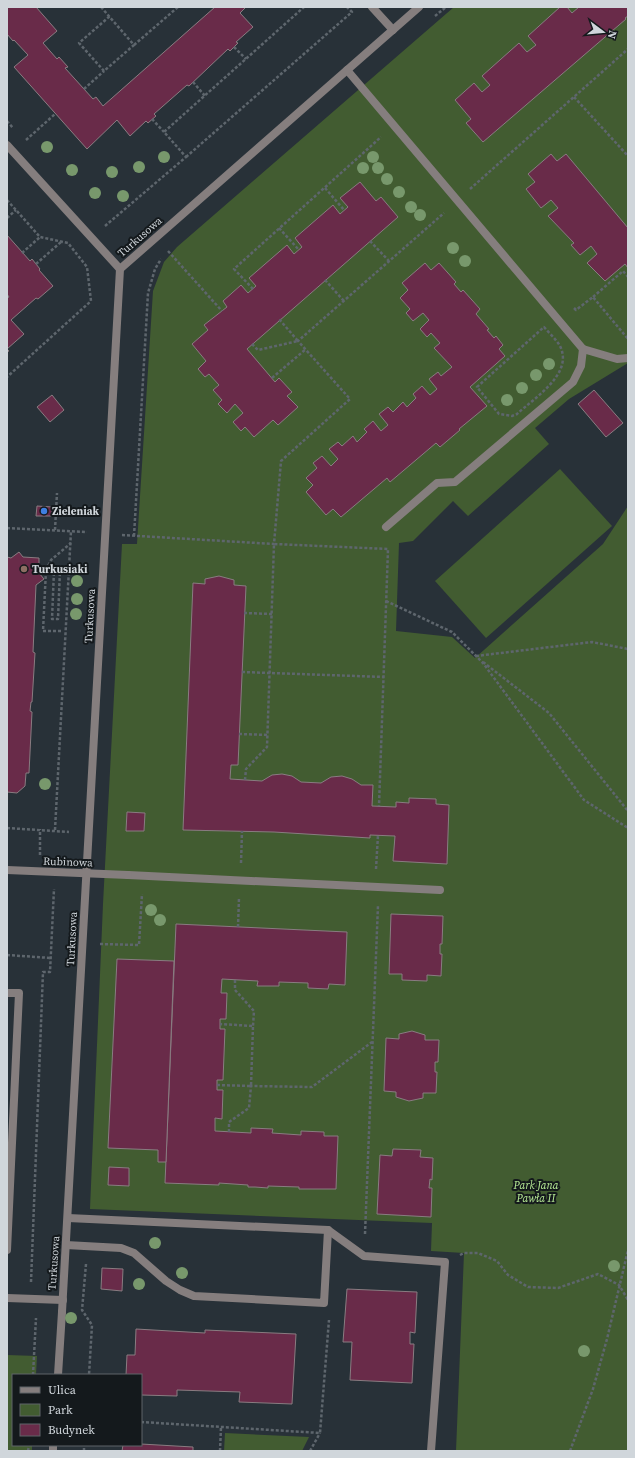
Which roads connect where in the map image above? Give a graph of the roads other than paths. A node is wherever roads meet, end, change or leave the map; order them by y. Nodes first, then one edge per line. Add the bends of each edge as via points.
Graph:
1 (372, 7) edge
2 (419, 7) edge
3 (393, 30) junction
4 (347, 70) junction
5 (7, 145) edge
6 (120, 269) junction
7 (583, 349) junction
8 (628, 358) edge
9 (386, 527) dead end
10 (7, 870) edge
11 (86, 873) junction
12 (440, 890) dead end
13 (7, 993) edge
14 (68, 1218) junction
15 (328, 1230) junction
16 (66, 1245) junction
17 (7, 1250) edge
18 (7, 1298) edge
19 (63, 1300) junction
20 (58, 1374) edge
21 (431, 1451) edge

1 - 3 street
2 - 3 street, Turkusowa
3 - 4 street, Turkusowa
4 - 6 street, Turkusowa
4 - 7 street
5 - 6 street
6 - 11 street, Turkusowa
7 - 8 street via 617,358
7 - 9 street via 581,366 573,382 455,482 437,484
10 - 11 street, Rubinowa
11 - 12 street, Rubinowa
11 - 14 street, Turkusowa
13 - 17 street via 18,993
14 - 15 street
14 - 16 street, Turkusowa
15 - 16 street via 324,1303 194,1296 166,1281 134,1253 121,1248
15 - 21 street via 364,1256 445,1262
16 - 19 street, Turkusowa
18 - 19 street
19 - 20 street, Turkusowa

